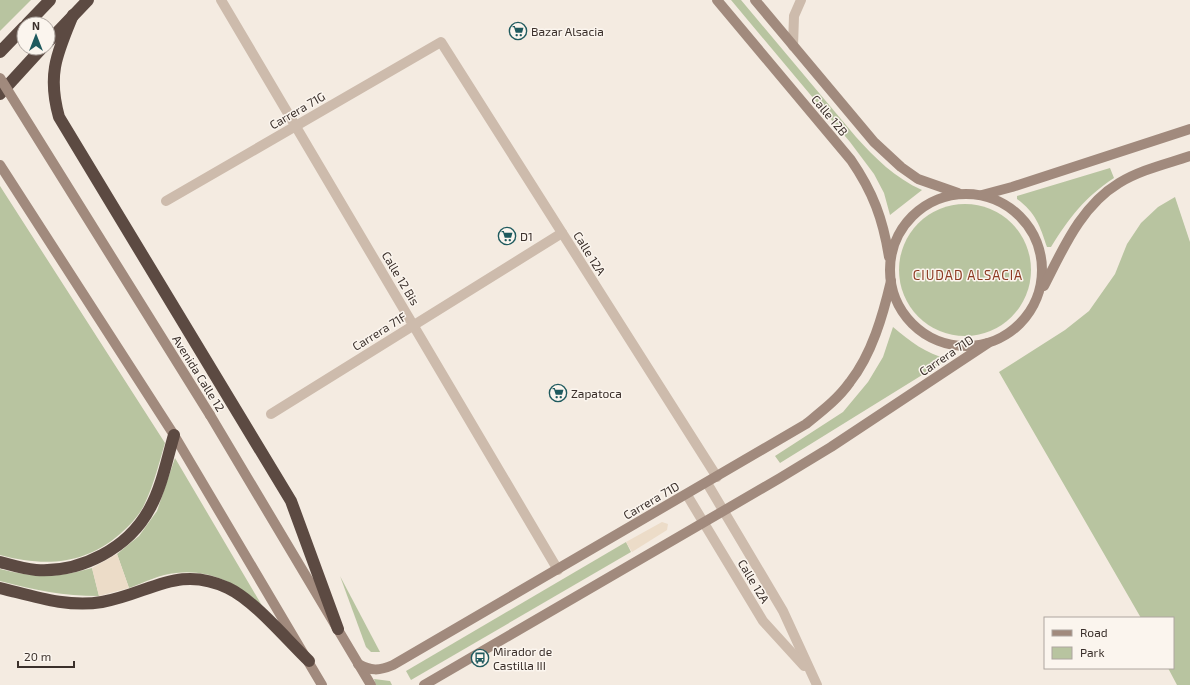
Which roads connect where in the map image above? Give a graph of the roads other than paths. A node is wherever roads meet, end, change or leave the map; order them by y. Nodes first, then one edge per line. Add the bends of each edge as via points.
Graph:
1 (50, 0) edge
2 (88, 0) edge
3 (221, 0) edge
4 (717, 0) edge
5 (755, 0) edge
6 (801, 0) edge
7 (73, 15) junction
8 (35, 16) edge
9 (56, 33) edge
10 (16, 35) edge
11 (441, 42) joint
12 (792, 46) junction
13 (0, 52) edge
14 (35, 56) edge
15 (0, 78) edge
16 (0, 94) edge
17 (295, 126) junction
18 (1190, 129) edge
19 (1190, 156) edge
20 (0, 164) edge
21 (962, 194) junction
22 (981, 195) junction
23 (166, 201) dead end
24 (562, 233) junction
25 (890, 265) junction
26 (890, 281) junction
27 (1036, 302) junction
28 (413, 325) junction
29 (988, 343) junction
30 (271, 414) dead end
31 (174, 435) junction
32 (717, 477) junction
33 (707, 483) junction
34 (687, 495) junction
35 (724, 511) junction
36 (704, 522) junction
37 (0, 562) edge
38 (558, 570) junction
39 (0, 588) edge
40 (338, 629) junction
41 (308, 662) junction
42 (358, 664) junction
43 (810, 673) junction
44 (322, 685) edge
45 (371, 685) edge
46 (424, 685) edge
47 (817, 685) edge

1 - 8 highway
2 - 7 highway
3 - 17 street, Calle 12 Bis
4 - 25 street, Calle 12B via 851,160 864,179 874,198
5 - 12 street, Calle 12B
6 - 12 street via 794,16
7 - 9 highway
7 - 40 highway via 57,55 54,74 53,84 59,117 288,496
10 - 13 highway
11 - 17 street, Carrera 71G
11 - 24 street, Calle 12A
12 - 21 street, Calle 12B via 874,142 901,167 918,179
14 - 16 highway
15 - 40 street, Avenida Calle 12, bridge via 210,415
17 - 23 street, Carrera 71G
17 - 28 street, Calle 12 Bis
18 - 22 street via 1012,188
19 - 27 street via 1140,173 1098,199 1076,227
20 - 31 street
21 - 22 street
21 - 25 street via 944,197 912,216 901,230 893,247
22 - 27 street via 1000,202 1018,214 1034,235 1040,248 1042,276
24 - 28 street, Carrera 71F
24 - 32 street, Calle 12A
25 - 26 street
26 - 29 street via 900,308 919,330 945,343 974,346
26 - 32 street, Carrera 71D via 884,309 867,354 851,382 832,403 806,424
27 - 29 street via 1026,318 1012,331
28 - 30 street, Carrera 71F
28 - 38 street, Calle 12 Bis
29 - 35 street, Carrera 71D via 831,447
31 - 37 highway via 150,508 133,532 111,550 90,561 66,568 36,570
31 - 41 street
32 - 33 street, Carrera 71D
33 - 34 street, Carrera 71D
33 - 35 street, Calle 12A
34 - 36 street, Calle 12A
34 - 38 street, Carrera 71D
35 - 36 street, Carrera 71D
35 - 43 street, Calle 12A via 782,611
36 - 43 street, Calle 12A via 763,621
36 - 46 street, Carrera 71D
38 - 42 street, Carrera 71D via 393,665 380,671
39 - 41 highway via 45,600 71,603 101,602 177,579 202,579 228,588 252,605
40 - 42 street, Avenida Calle 12
41 - 44 street
42 - 45 street, Avenida Calle 12
43 - 47 street, Calle 12A

